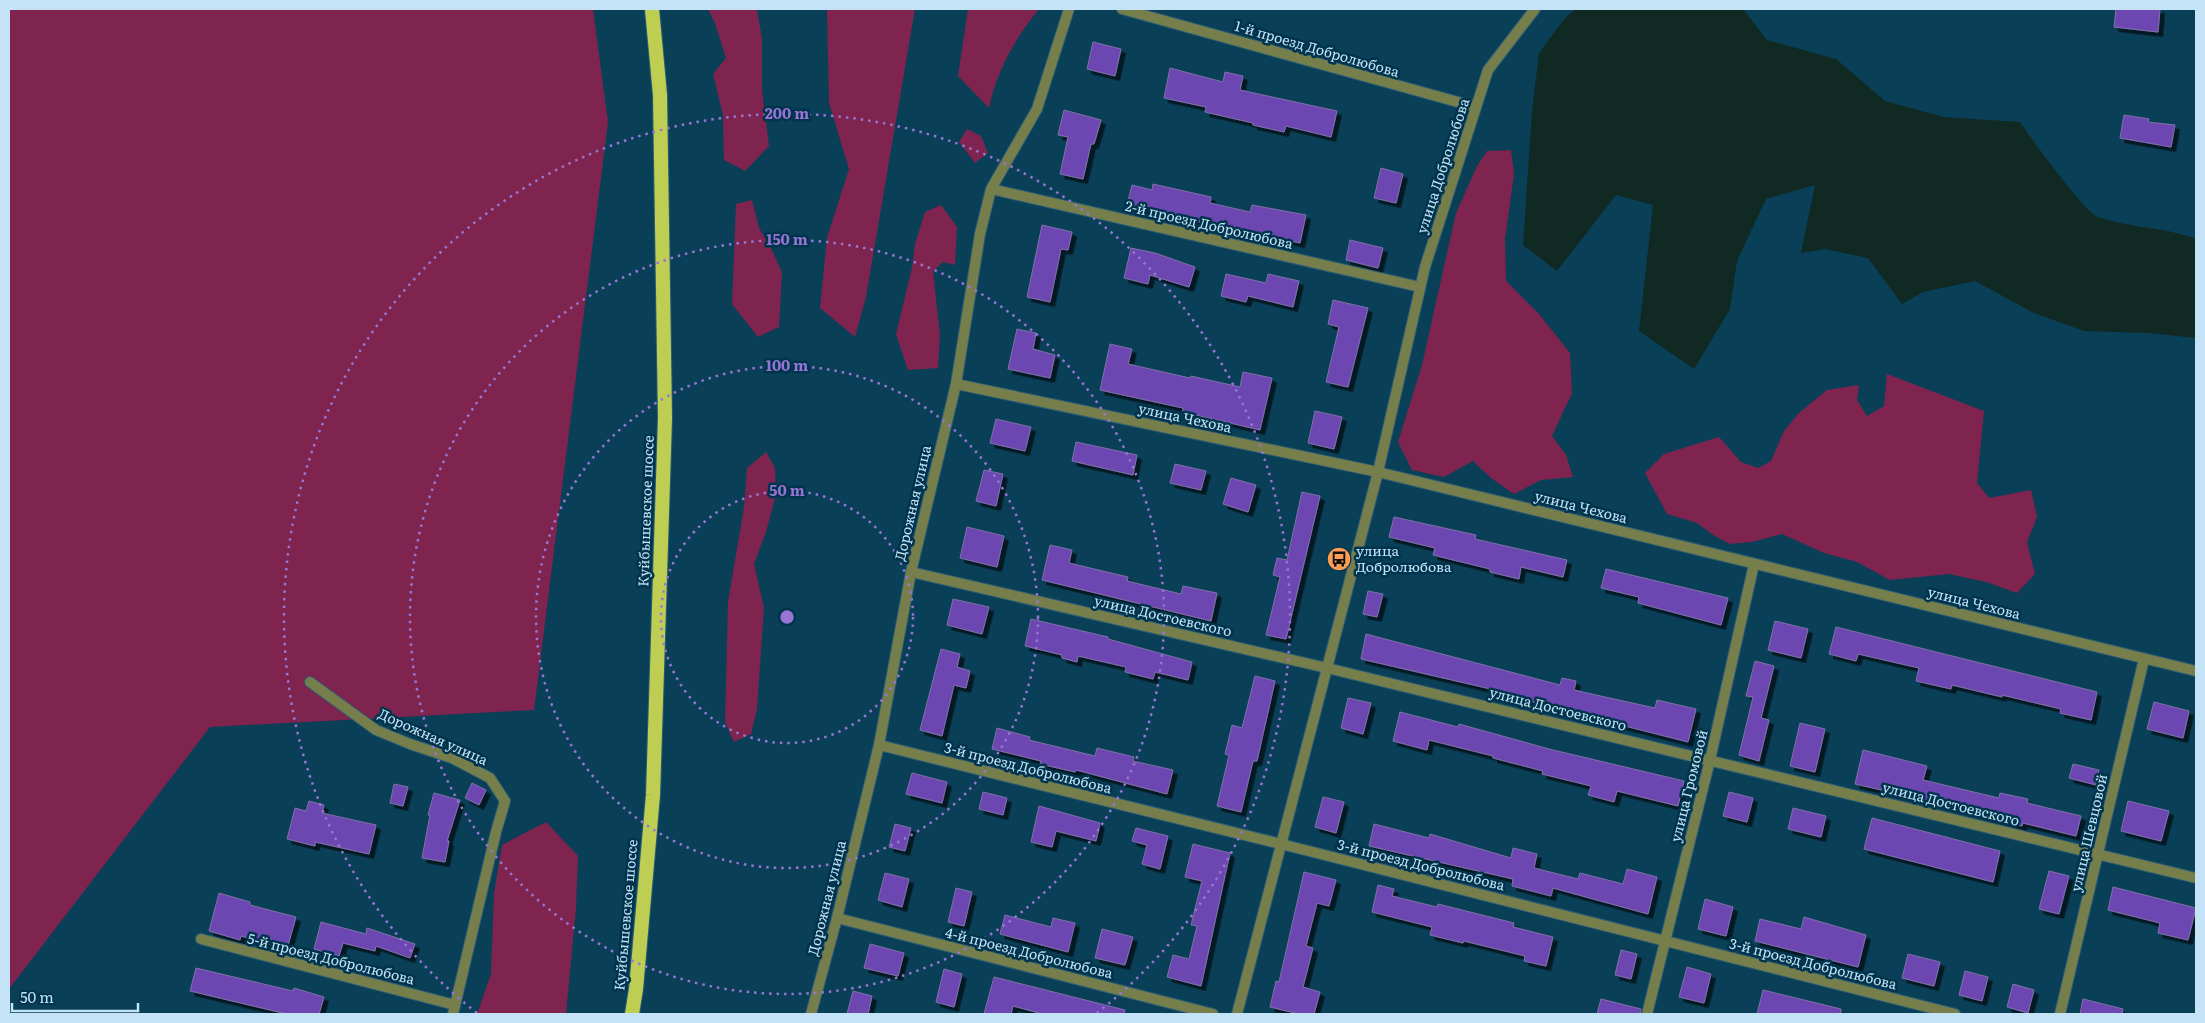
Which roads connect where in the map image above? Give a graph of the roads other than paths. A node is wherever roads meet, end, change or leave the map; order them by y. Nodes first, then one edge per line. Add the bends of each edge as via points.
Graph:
1 (652, 9) edge
2 (1069, 9) edge
3 (1122, 9) edge
4 (1535, 9) edge
5 (1476, 107) junction
6 (991, 190) junction
7 (1420, 288) junction
8 (956, 384) junction
9 (1378, 472) junction
10 (1754, 564) junction
11 (911, 572) junction
12 (2144, 658) junction
13 (1327, 668) junction
14 (2196, 671) edge
15 (310, 682) dead end
16 (879, 745) junction
17 (1710, 760) junction
18 (1281, 844) junction
19 (2098, 854) junction
20 (2196, 878) edge
21 (837, 918) junction
22 (201, 939) dead end
23 (1665, 941) junction
24 (454, 1009) edge
25 (632, 1014) edge
26 (811, 1014) edge
27 (1214, 1014) edge
28 (1237, 1014) edge
29 (1647, 1014) edge
30 (1955, 1014) edge
31 (2060, 1014) edge

1 - 25 highway, Куйбышевское шоссе via 660,95 665,418 654,795
2 - 6 street, Дорожная улица via 1037,109
3 - 5 street, 1-й проезд Добролюбова
4 - 5 street, улица Добролюбова via 1488,70
5 - 7 street, улица Добролюбова
6 - 7 street, 2-й проезд Добролюбова
6 - 8 street, Дорожная улица via 980,234
7 - 9 street, улица Добролюбова
8 - 9 street, улица Чехова
8 - 11 street, Дорожная улица
9 - 10 street, улица Чехова
9 - 13 street, улица Добролюбова
10 - 12 street, улица Чехова
10 - 17 street, улица Громовой
11 - 13 street, улица Достоевского
11 - 16 street, Дорожная улица
12 - 14 street, улица Чехова
12 - 19 street, улица Шевцовой
13 - 17 street, улица Достоевского
13 - 18 street, улица Добролюбова
15 - 24 street, Дорожная улица via 376,730 452,758 490,778 505,801
16 - 18 street, 3-й проезд Добролюбова
16 - 21 street, Дорожная улица
17 - 19 street, улица Достоевского
17 - 23 street, улица Громовой
18 - 23 street, 3-й проезд Добролюбова
18 - 28 street, улица Добролюбова
19 - 20 street, улица Достоевского
19 - 31 street, улица Шевцовой
21 - 26 street, Дорожная улица
21 - 27 street, 4-й проезд Добролюбова
22 - 24 street, 5-й проезд Добролюбова
23 - 29 street, улица Громовой
23 - 30 street, 3-й проезд Добролюбова

